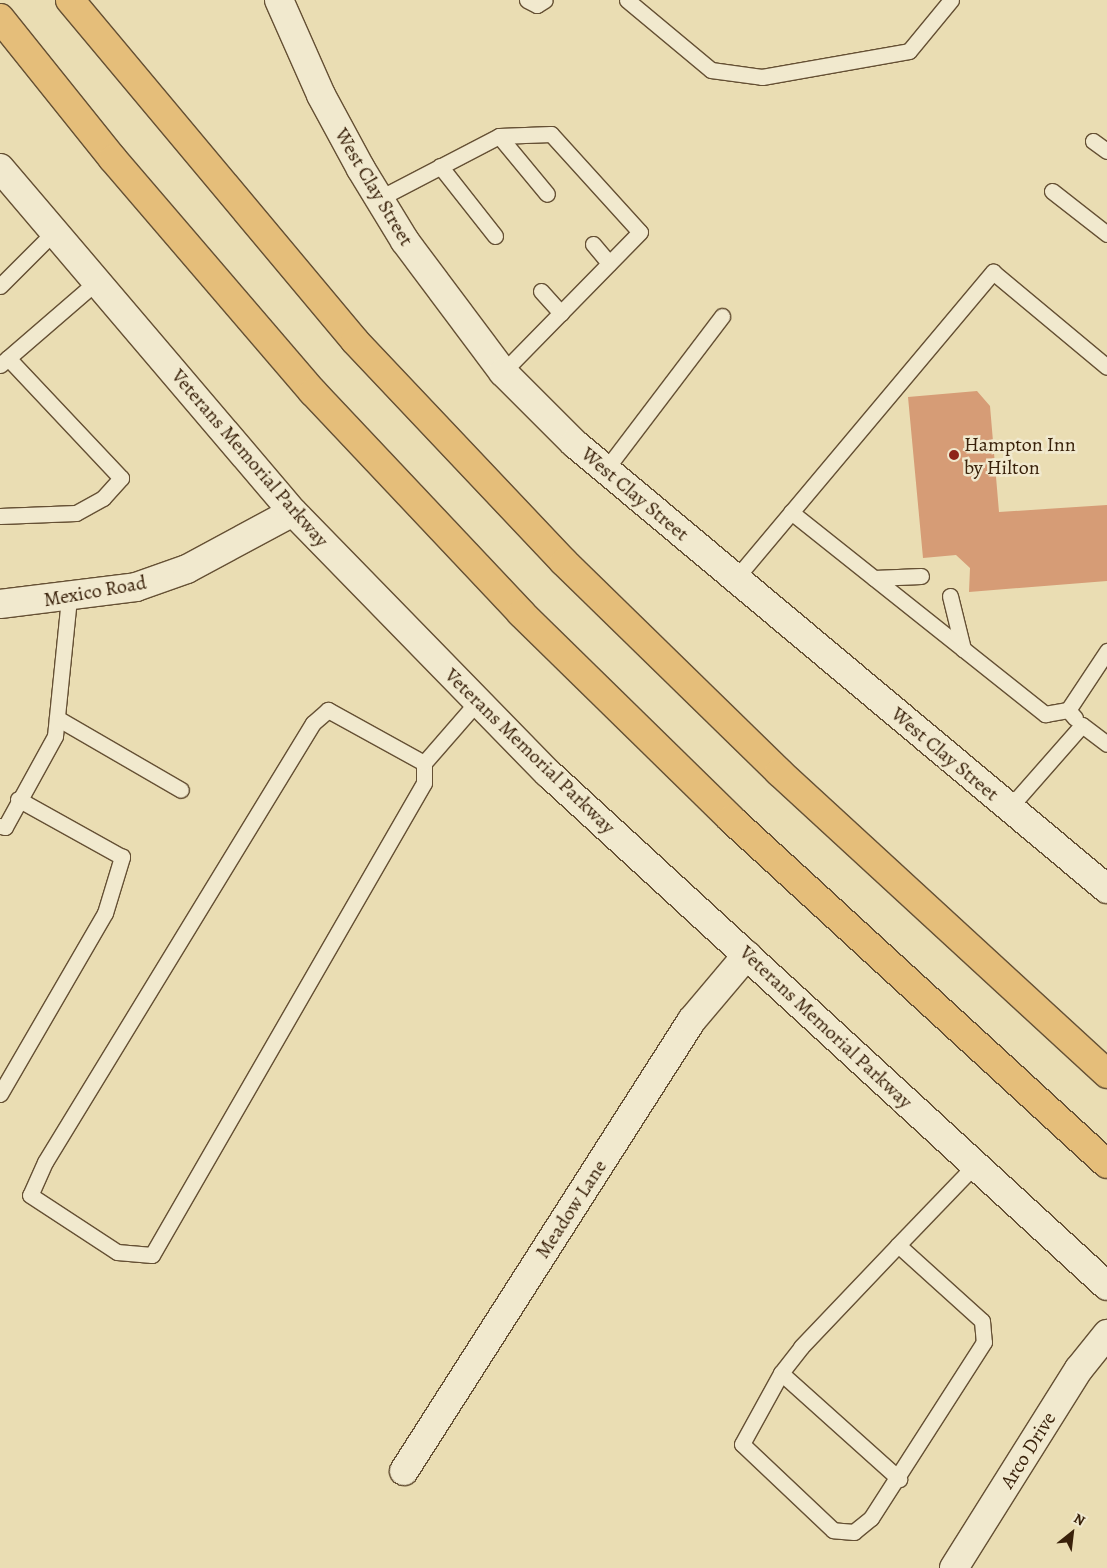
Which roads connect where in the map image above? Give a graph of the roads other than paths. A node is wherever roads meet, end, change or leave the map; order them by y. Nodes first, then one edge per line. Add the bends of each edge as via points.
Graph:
1 (70, 0) edge
2 (279, 0) edge
3 (527, 0) edge
4 (545, 0) edge
5 (627, 0) edge
6 (951, 0) edge
7 (0, 18) edge
8 (499, 136) junction
9 (1093, 140) dead end
10 (1107, 151) edge
11 (440, 166) junction
12 (0, 168) edge
13 (1052, 191) dead end
14 (547, 194) dead end
15 (380, 198) junction
16 (54, 232) junction
17 (1107, 234) edge
18 (495, 236) dead end
19 (593, 244) dead end
20 (609, 263) junction
21 (96, 282) junction
22 (0, 286) edge
23 (541, 291) dead end
24 (561, 313) junction
25 (722, 316) dead end
26 (4, 361) edge
27 (1107, 367) edge
28 (503, 372) junction
29 (606, 469) junction
30 (293, 512) junction
31 (791, 512) junction
32 (0, 516) edge
33 (921, 576) dead end
34 (736, 578) junction
35 (874, 578) junction
36 (950, 596) dead end
37 (69, 597) junction
38 (0, 604) edge
39 (963, 649) junction
40 (1107, 651) edge
41 (477, 702) junction
42 (1068, 710) junction
43 (57, 718) junction
44 (1082, 725) junction
45 (1107, 744) edge
46 (424, 763) junction
47 (181, 790) dead end
48 (18, 799) junction
49 (1010, 808) junction
50 (2, 830) edge
51 (1107, 889) edge
52 (747, 955) junction
53 (1107, 1074) edge
54 (0, 1094) edge
55 (976, 1164) junction
56 (1107, 1164) edge
57 (898, 1245) junction
58 (1107, 1286) edge
59 (1107, 1334) edge
60 (781, 1372) junction
61 (404, 1471) dead end
62 (899, 1479) junction
63 (954, 1568) edge

1 - 53 highway via 355,341 564,562 779,772
2 - 15 street, West Clay Street via 320,94
3 - 4 lane via 537,5
5 - 6 lane via 711,70 762,77 909,51
7 - 56 highway via 113,159 313,392 521,613 731,819
8 - 11 lane
8 - 14 lane
8 - 20 lane via 551,134 640,232
9 - 10 lane
11 - 15 lane
11 - 18 lane
12 - 16 street, Veterans Memorial Parkway
13 - 17 lane
15 - 28 street, West Clay Street via 411,249
16 - 21 street, Veterans Memorial Parkway
16 - 22 lane
19 - 20 lane
20 - 24 lane
21 - 26 lane
21 - 30 street, Veterans Memorial Parkway
23 - 24 lane
24 - 28 lane
25 - 29 lane
26 - 32 lane via 121,478 103,498 76,513
27 - 31 lane via 993,272
28 - 29 street, West Clay Street
29 - 34 street, West Clay Street
30 - 37 street, Mexico Road via 187,569 136,587
30 - 41 street, Veterans Memorial Parkway
31 - 34 lane
31 - 35 lane
33 - 35 lane
34 - 49 street, West Clay Street
35 - 39 lane
36 - 39 lane
37 - 38 street, Mexico Road
37 - 43 lane
39 - 42 lane via 1045,714
40 - 42 lane
41 - 46 lane
41 - 52 street, Veterans Memorial Parkway via 549,774
42 - 44 lane
43 - 47 lane
43 - 48 lane via 55,736
44 - 45 lane
44 - 49 lane
46 - 46 lane via 424,783 152,1255 117,1252 30,1195 46,1162 313,723 328,710
48 - 50 lane
48 - 54 lane via 122,857 104,913
49 - 51 street, West Clay Street
52 - 55 street, Veterans Memorial Parkway
52 - 61 street, Meadow Lane via 692,1020
55 - 57 lane
55 - 58 street, Veterans Memorial Parkway
57 - 60 lane
57 - 62 lane via 982,1321 984,1342
59 - 63 street, Arco Drive via 1079,1369
60 - 62 lane
60 - 62 lane via 742,1444 833,1530 854,1532 871,1518

